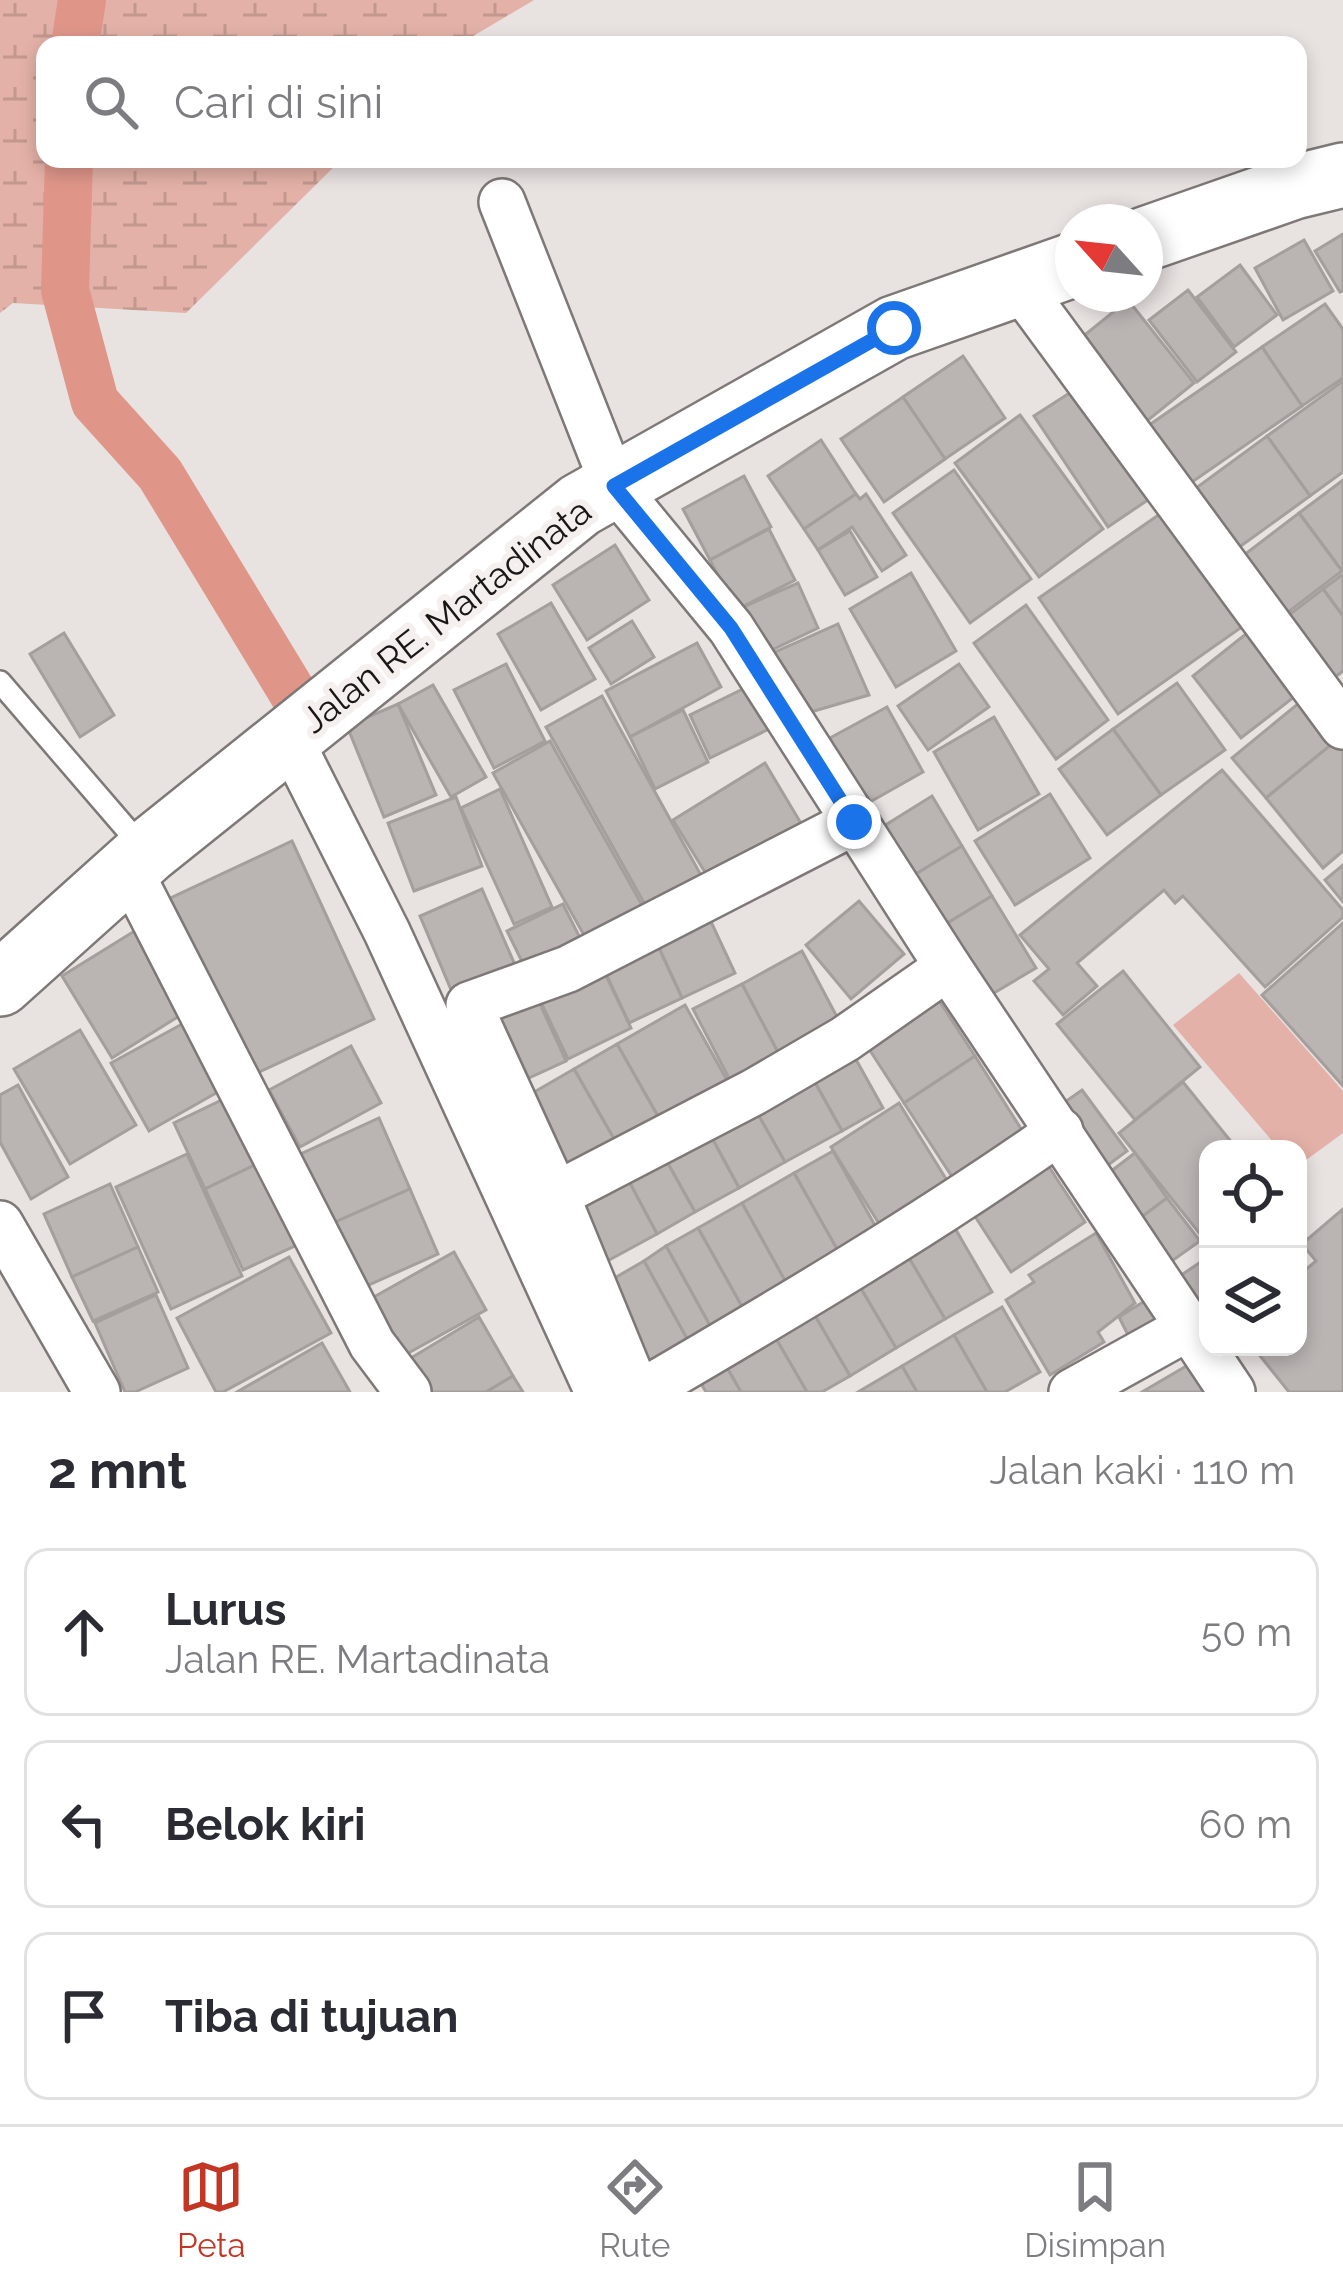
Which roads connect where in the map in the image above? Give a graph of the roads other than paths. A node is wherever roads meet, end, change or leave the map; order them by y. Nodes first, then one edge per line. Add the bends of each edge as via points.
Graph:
1 (1343, 175) edge
2 (502, 202) dead end
3 (1163, 233) edge
4 (1046, 274) edge
5 (614, 486) junction
6 (0, 682) edge
7 (1343, 726) edge
8 (289, 738) junction
9 (854, 822) junction
10 (137, 860) junction
11 (948, 968) junction
12 (0, 983) edge
13 (1060, 1131) junction
14 (556, 1195) junction
15 (0, 1224) edge
16 (1189, 1327) junction
17 (97, 1392) edge
18 (408, 1392) edge
19 (598, 1392) edge
20 (640, 1392) edge
21 (1072, 1392) edge
22 (1232, 1392) edge

1 - 3 main road
2 - 5 street
4 - 5 main road, Jalan RE. Martadinata via 894,328
4 - 7 street
5 - 8 main road, Jalan RE. Martadinata
5 - 9 street via 731,628
6 - 10 lane
8 - 10 main road, Jalan RE. Martadinata
8 - 19 street
9 - 11 street
9 - 14 street via 568,969 469,1005
10 - 12 main road, Jalan RE. Martadinata
10 - 18 street via 372,1344
11 - 13 street
11 - 14 street via 808,1060
13 - 16 street
13 - 20 street via 917,1228
14 - 20 street
15 - 17 street
16 - 21 street
16 - 22 street

